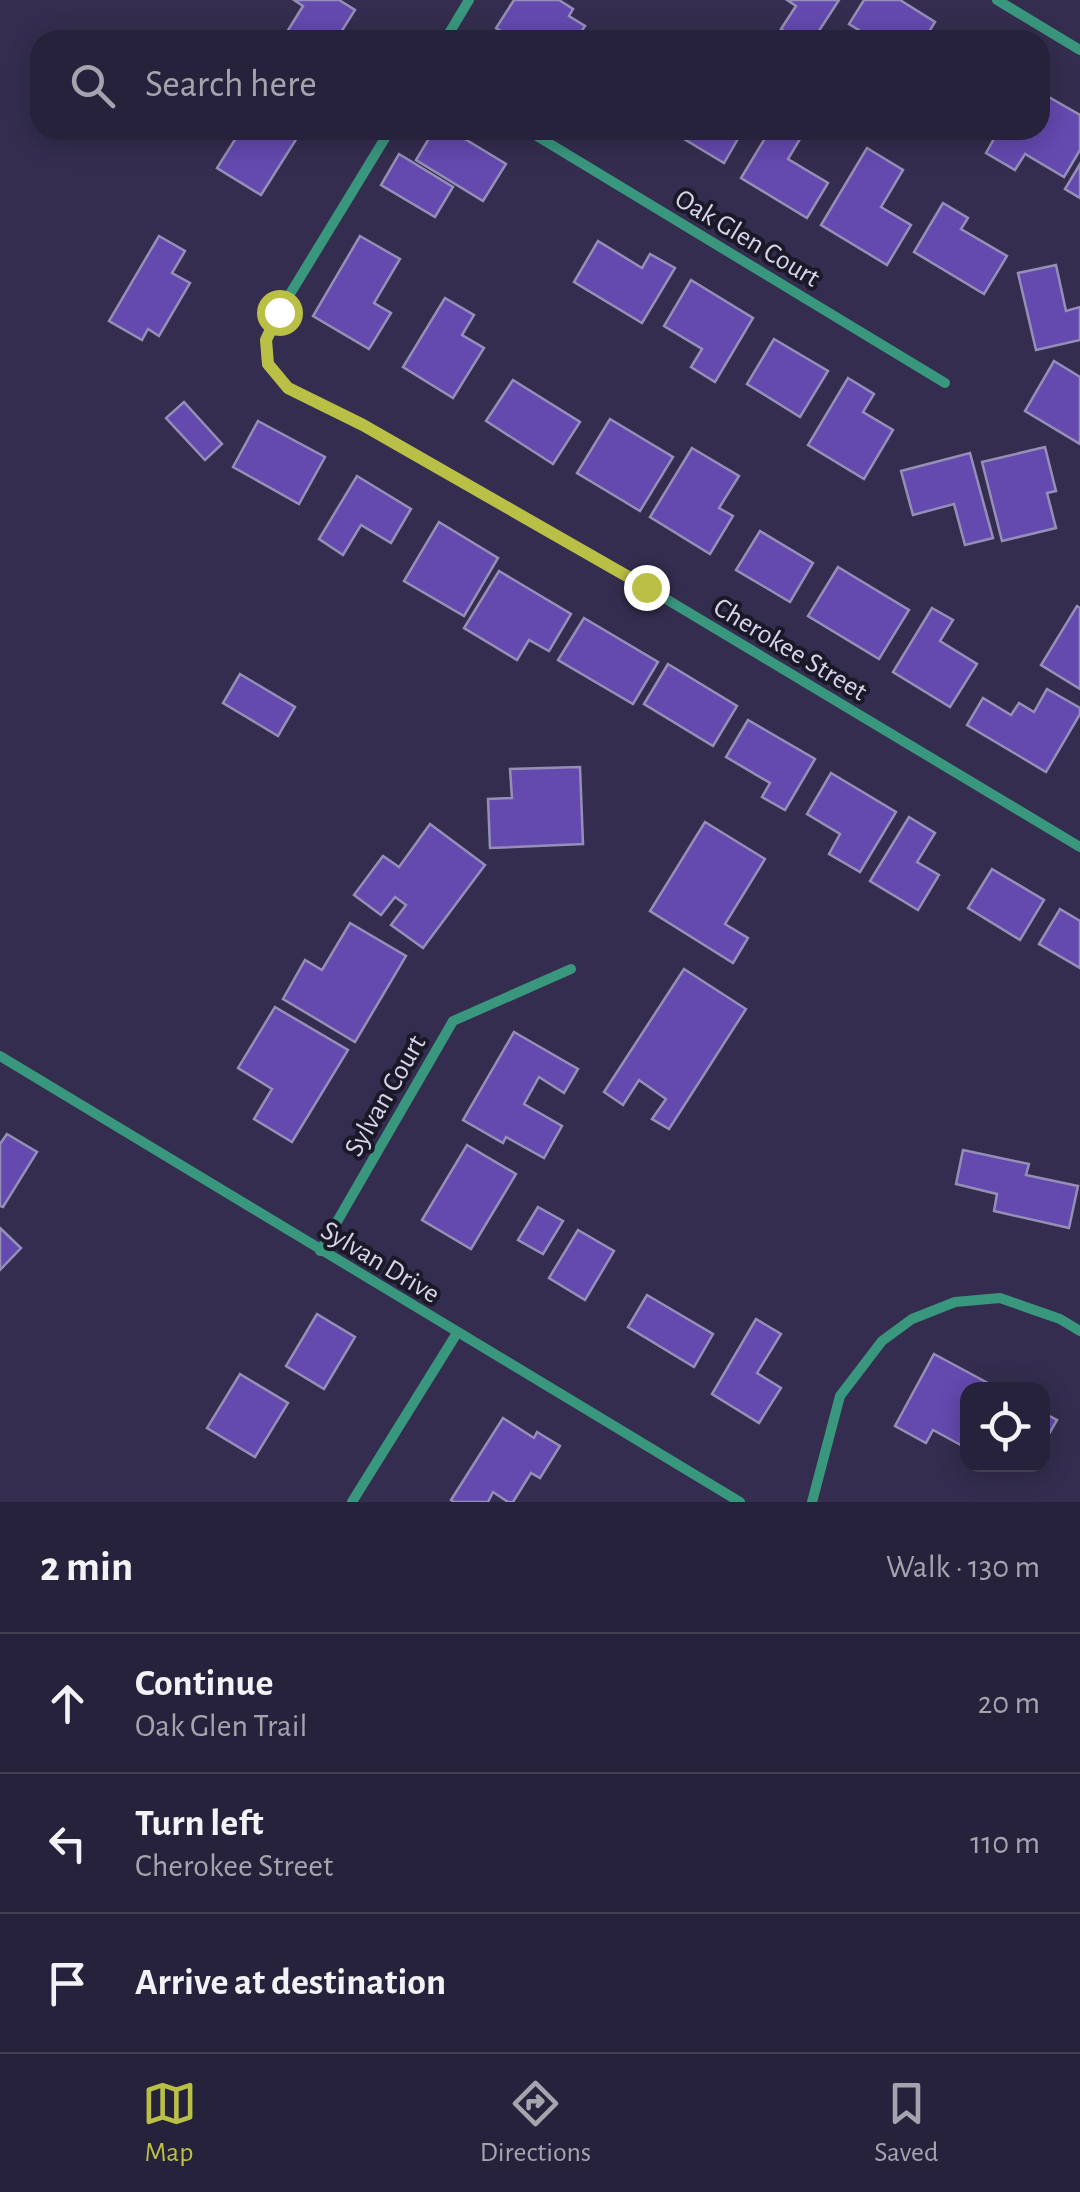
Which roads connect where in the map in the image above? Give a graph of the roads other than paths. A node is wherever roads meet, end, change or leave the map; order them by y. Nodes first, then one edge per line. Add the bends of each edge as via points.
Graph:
1 (470, 0) edge
2 (997, 0) edge
3 (451, 30) edge
4 (1047, 30) edge
5 (1050, 32) edge
6 (1080, 50) edge
7 (384, 140) edge
8 (544, 140) edge
9 (945, 383) dead end
10 (1080, 846) edge
11 (571, 969) dead end
12 (0, 1056) edge
13 (320, 1251) junction
14 (1080, 1331) edge
15 (457, 1333) junction
16 (352, 1502) edge
17 (740, 1502) edge
18 (812, 1502) edge

1 - 3 street
2 - 4 street
5 - 6 street
7 - 10 street, Cherokee Street via 279,312 266,340 271,371 288,388 646,587
8 - 9 street, Oak Glen Court
11 - 13 street, Sylvan Court via 453,1021
12 - 13 street, Sylvan Drive
13 - 15 street, Sylvan Drive
14 - 18 street via 1000,1298 955,1302 912,1320 882,1342 840,1396
15 - 16 street
15 - 17 street, Sylvan Drive

